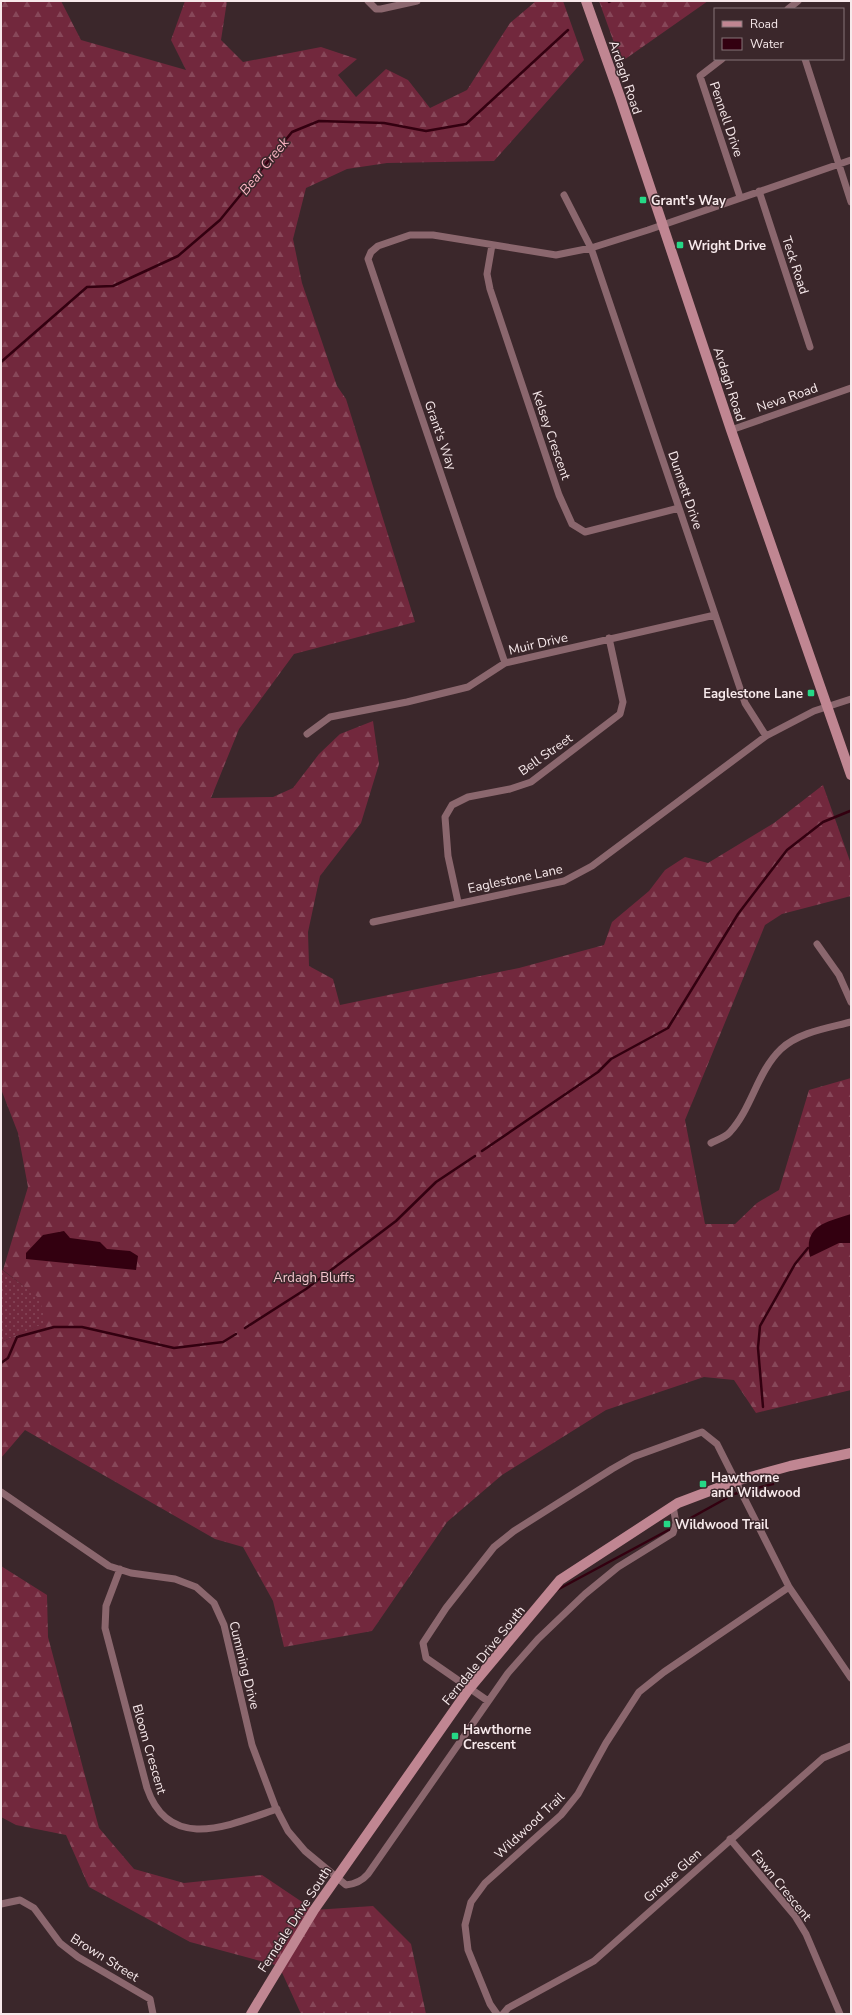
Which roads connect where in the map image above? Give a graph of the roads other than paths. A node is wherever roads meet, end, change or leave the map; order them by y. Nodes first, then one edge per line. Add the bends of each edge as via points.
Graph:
1 (368, 1) edge
2 (417, 1) edge
3 (586, 1) edge
4 (798, 1) edge
5 (789, 8) edge
6 (721, 60) edge
7 (805, 60) edge
8 (851, 160) edge
9 (838, 164) junction
10 (759, 191) junction
11 (564, 195) dead end
12 (740, 197) junction
13 (851, 202) edge
14 (663, 224) junction
15 (492, 245) junction
16 (591, 248) junction
17 (810, 347) dead end
18 (851, 388) edge
19 (731, 430) junction
20 (679, 508) junction
21 (715, 615) junction
22 (609, 638) junction
23 (505, 663) junction
24 (851, 699) edge
25 (827, 706) junction
26 (307, 734) dead end
27 (766, 736) junction
28 (851, 775) edge
29 (458, 902) junction
30 (373, 922) dead end
31 (817, 944) dead end
32 (851, 1002) edge
33 (851, 1022) edge
34 (711, 1142) dead end
35 (851, 1453) edge
36 (736, 1481) junction
37 (1, 1492) edge
38 (673, 1506) junction
39 (120, 1570) junction
40 (788, 1587) junction
41 (851, 1678) edge
42 (469, 1690) junction
43 (488, 1701) junction
44 (851, 1746) edge
45 (277, 1809) junction
46 (730, 1839) junction
47 (336, 1877) junction
48 (1, 1904) edge
49 (154, 2014) edge
50 (250, 2014) edge
51 (497, 2014) edge
52 (502, 2014) edge
53 (840, 2014) edge

1 - 2 street via 376,9
3 - 14 main road, Ardagh Road
4 - 5 street
6 - 12 street, Pennell Drive via 700,76
7 - 9 street
8 - 9 street
9 - 10 street
9 - 13 street
10 - 12 street
10 - 17 street, Teck Road
11 - 16 street, Dunnett Drive
12 - 14 street
14 - 16 street, Grant's Way
14 - 19 main road, Ardagh Road
15 - 16 street, Grant's Way via 556,256
15 - 20 street, Kelsey Crescent via 487,274 490,289 559,495 572,524 585,532
15 - 23 street, Grant's Way via 433,235 410,235 378,246 370,252 368,259
16 - 20 street, Dunnett Drive
18 - 19 street, Neva Road
19 - 25 main road, Ardagh Road
20 - 21 street, Dunnett Drive
21 - 22 street, Muir Drive
21 - 27 street, Dunnett Drive via 745,703
22 - 23 street, Muir Drive
22 - 29 street, Bell Street via 624,702 620,714 531,782 510,790 468,798 452,805 445,817 448,856
23 - 26 street, Muir Drive via 468,687 330,717
24 - 25 street, Eaglestone Lane
25 - 27 street, Eaglestone Lane
25 - 28 main road, Ardagh Road
27 - 29 street, Eaglestone Lane via 592,866 564,881
29 - 30 street, Eaglestone Lane
31 - 32 street via 839,975
33 - 34 street via 803,1036 781,1048 767,1065 748,1105 729,1133
35 - 36 main road, Ferndale Drive South
36 - 38 main road, Ferndale Drive South
36 - 40 street
36 - 42 street via 717,1444 702,1432 617,1466 514,1531 494,1547 446,1608 423,1643 426,1658
37 - 39 street, Cumming Drive via 109,1566
38 - 42 main road, Ferndale Drive South via 560,1580
38 - 43 street via 676,1523 673,1533 618,1567 566,1610 508,1673
39 - 45 street, Cumming Drive via 175,1579 196,1587 214,1603 224,1625 252,1745
39 - 45 street, Bloom Crescent via 106,1606 105,1628 146,1788 154,1804 166,1820 197,1830 224,1826
40 - 41 street
40 - 51 street, Wildwood Trail via 639,1692 606,1743 578,1794 561,1815 485,1883 471,1902 465,1925 468,1950 490,2004
42 - 43 street
42 - 47 main road, Ferndale Drive South
43 - 47 street, Cumming Drive via 368,1874 362,1880 346,1885
44 - 46 street, Grouse Glen via 823,1758
45 - 47 street, Cumming Drive via 288,1831 305,1851
46 - 52 street, Grouse Glen via 594,1961 508,2008
46 - 53 street, Fawn Crescent via 795,1916 806,1934
47 - 50 main road, Ferndale Drive South via 292,1943
48 - 49 street, Brown Street via 20,1900 34,1908 60,1942 78,1957 150,1998

